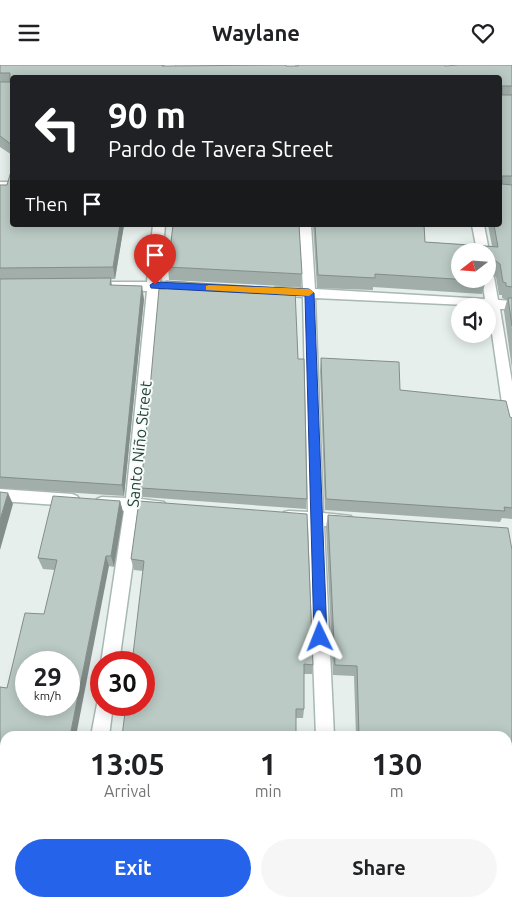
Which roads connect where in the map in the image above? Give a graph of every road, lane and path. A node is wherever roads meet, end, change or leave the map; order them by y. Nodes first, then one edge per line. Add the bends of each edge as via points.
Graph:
1 (159, 227) edge
2 (305, 227) edge
3 (478, 227) edge
4 (481, 243) edge
5 (155, 285) junction
6 (87, 286) edge
7 (203, 288) edge
8 (261, 290) edge
9 (309, 293) junction
10 (451, 301) edge
11 (496, 303) edge
12 (512, 305) edge
13 (496, 327) edge
14 (512, 424) edge
15 (0, 495) edge
16 (133, 505) junction
17 (171, 508) edge
18 (277, 516) edge
19 (316, 519) junction
20 (365, 522) edge
21 (112, 651) edge
22 (103, 716) edge
23 (101, 731) edge
24 (325, 731) edge

1 - 5 street, Santo Niño Street
2 - 9 street
3 - 4 street
5 - 6 street
5 - 7 street
5 - 16 street, Santo Niño Street
8 - 9 street
9 - 10 street
9 - 19 street
11 - 12 street
13 - 14 street
15 - 16 street
16 - 17 street
16 - 21 street, Santo Niño Street
18 - 19 street
19 - 20 street
19 - 24 street
22 - 23 street

